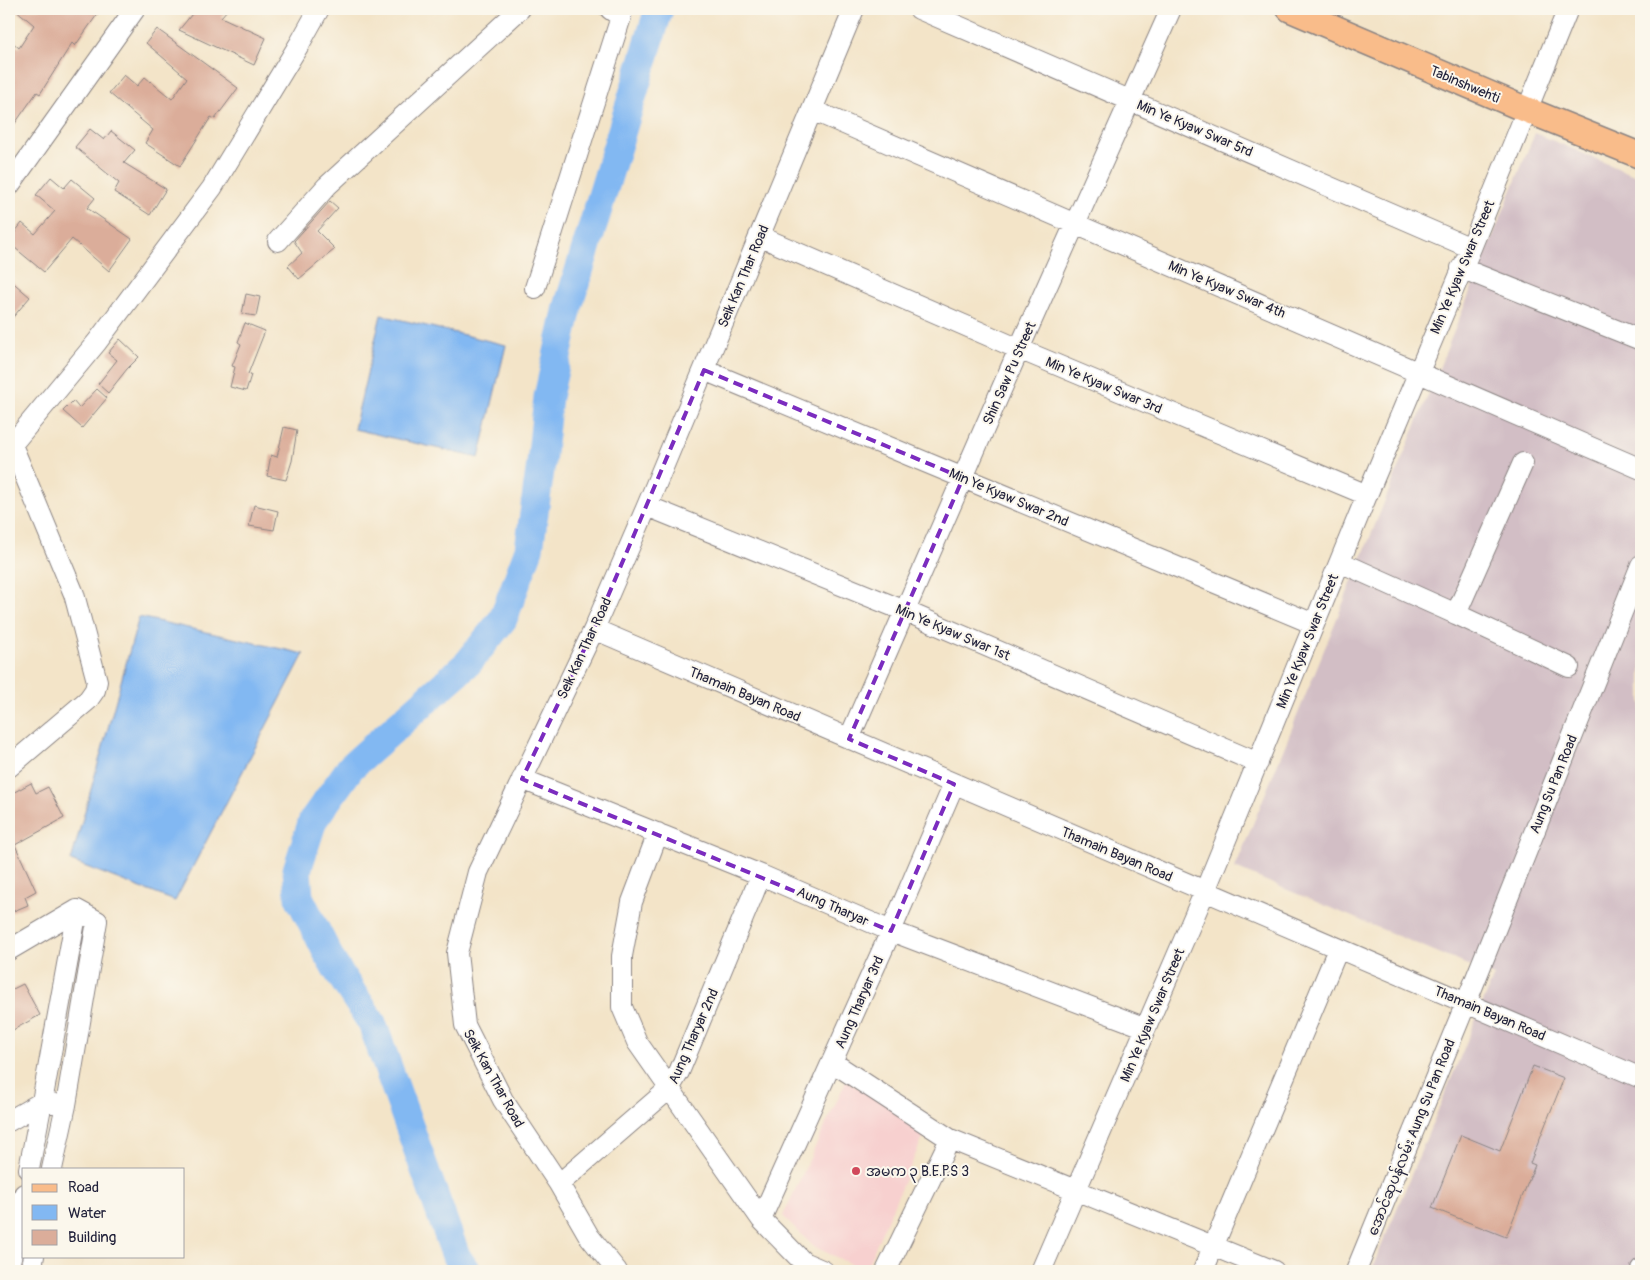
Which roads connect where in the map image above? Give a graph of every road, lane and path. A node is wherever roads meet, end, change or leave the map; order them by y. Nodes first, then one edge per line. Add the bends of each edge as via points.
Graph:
1 (135, 9) edge
2 (320, 9) edge
3 (520, 9) edge
4 (610, 9) edge
5 (854, 9) edge
6 (919, 9) edge
7 (1171, 9) edge
8 (1290, 9) edge
9 (1568, 9) edge
10 (1131, 101) junction
11 (812, 110) junction
12 (1527, 110) junction
13 (1641, 156) edge
14 (9, 186) edge
15 (1076, 224) junction
16 (759, 236) junction
17 (278, 241) dead end
18 (1470, 248) junction
19 (1461, 268) junction
20 (536, 288) dead end
21 (1641, 340) edge
22 (1019, 349) junction
23 (704, 370) junction
24 (1418, 372) junction
25 (10, 445) edge
26 (1523, 463) dead end
27 (1641, 469) edge
28 (15, 470) edge
29 (964, 478) junction
30 (1367, 495) junction
31 (647, 506) junction
32 (1340, 562) junction
33 (1641, 565) edge
34 (906, 611) junction
35 (1456, 614) junction
36 (1314, 624) junction
37 (594, 629) junction
38 (1569, 667) dead end
39 (849, 739) junction
40 (1258, 763) junction
41 (9, 767) edge
42 (522, 778) junction
43 (954, 784) junction
44 (658, 833) junction
45 (761, 875) junction
46 (1205, 891) junction
47 (77, 910) junction
48 (891, 932) junction
49 (1338, 949) junction
50 (9, 950) edge
51 (1466, 1003) junction
52 (1146, 1028) junction
53 (832, 1062) junction
54 (1641, 1078) edge
55 (669, 1089) junction
56 (42, 1102) junction
57 (66, 1105) junction
58 (9, 1120) edge
59 (950, 1139) junction
60 (29, 1168) edge
61 (52, 1168) edge
62 (559, 1184) junction
63 (1076, 1191) junction
64 (22, 1204) edge
65 (760, 1219) junction
66 (1214, 1247) junction
67 (34, 1258) edge
68 (9, 1267) edge
69 (31, 1271) edge
70 (617, 1271) edge
71 (824, 1271) edge
72 (886, 1271) edge
73 (1041, 1271) edge
74 (1203, 1271) edge
75 (1274, 1271) edge
76 (1356, 1271) edge

1 - 14 street
2 - 25 street via 212,188 97,342
3 - 17 street via 327,186
4 - 20 street via 621,17
5 - 11 street, Seik Kan Thar Road
6 - 10 street, Min Ye Kyaw Swar 5rd
7 - 10 street, Shin Saw Pu Street
8 - 12 main road, Tabinshwehti
9 - 12 street, Min Ye Kyaw Swar Street
10 - 15 street, Shin Saw Pu Street
10 - 18 street, Min Ye Kyaw Swar 5rd
11 - 15 street, Min Ye Kyaw Swar 4th
11 - 16 street, Seik Kan Thar Road
12 - 13 main road, Tabinshwehti
12 - 18 street, Min Ye Kyaw Swar Street
15 - 22 street, Shin Saw Pu Street
15 - 24 street, Min Ye Kyaw Swar 4th
16 - 22 street, Min Ye Kyaw Swar 3rd
16 - 23 street, Seik Kan Thar Road
18 - 19 street, Min Ye Kyaw Swar Street
19 - 21 street
19 - 24 street, Min Ye Kyaw Swar Street
22 - 29 street, Shin Saw Pu Street
22 - 30 street, Min Ye Kyaw Swar 3rd
23 - 29 street, Min Ye Kyaw Swar 2nd
23 - 31 street, Seik Kan Thar Road
24 - 27 street, Min Ye Kyaw Swar 4th
24 - 30 street, Min Ye Kyaw Swar Street
25 - 28 street
26 - 35 street
28 - 41 street via 74,594 97,681 88,700
29 - 34 street, Shin Saw Pu Street
29 - 36 street, Min Ye Kyaw Swar 2nd
30 - 32 street, Min Ye Kyaw Swar Street
31 - 34 street, Min Ye Kyaw Swar 1st
31 - 37 street, Seik Kan Thar Road
32 - 35 street
32 - 36 street, Min Ye Kyaw Swar Street
33 - 51 street, Aung Su Pan Road
34 - 39 street, Shin Saw Pu Street
34 - 40 street, Min Ye Kyaw Swar 1st
35 - 38 street
36 - 40 street, Min Ye Kyaw Swar Street
37 - 39 street, Thamain Bayan Road
37 - 42 street, Seik Kan Thar Road
39 - 43 street, Thamain Bayan Road
40 - 46 street, Min Ye Kyaw Swar Street
42 - 44 street, Aung Tharyar
42 - 62 street, Seik Kan Thar Road via 478,872 457,953 464,1025 503,1100
43 - 46 street, Thamain Bayan Road
43 - 48 street, Aung Tharyar 3rd
44 - 45 street, Aung Tharyar
44 - 55 street via 632,902 622,956 622,1007 637,1042
45 - 48 street, Aung Tharyar
45 - 55 street, Aung Tharyar 2nd
46 - 49 street, Thamain Bayan Road
46 - 52 street, Min Ye Kyaw Swar Street
47 - 50 street
47 - 56 street
47 - 57 street via 97,921
48 - 52 street, Aung Tharyar
48 - 53 street, Aung Tharyar 3rd
49 - 51 street, Thamain Bayan Road
49 - 66 street
51 - 54 street, Thamain Bayan Road
51 - 76 street, အောင်ဆုပန်လမ်း Aung Su Pan Road
52 - 63 street, Min Ye Kyaw Swar Street
53 - 59 street
53 - 65 street, Aung Tharyar 3rd
55 - 62 street, Aung Tharyar 2nd
55 - 65 street
56 - 57 street
56 - 58 street
56 - 60 street
57 - 61 street
59 - 63 street
59 - 72 street
62 - 70 street, Seik Kan Thar Road via 589,1236
63 - 66 street
63 - 73 street, Min Ye Kyaw Swar Street
64 - 68 street
65 - 71 street via 803,1262
66 - 74 street
66 - 75 street
67 - 69 street

